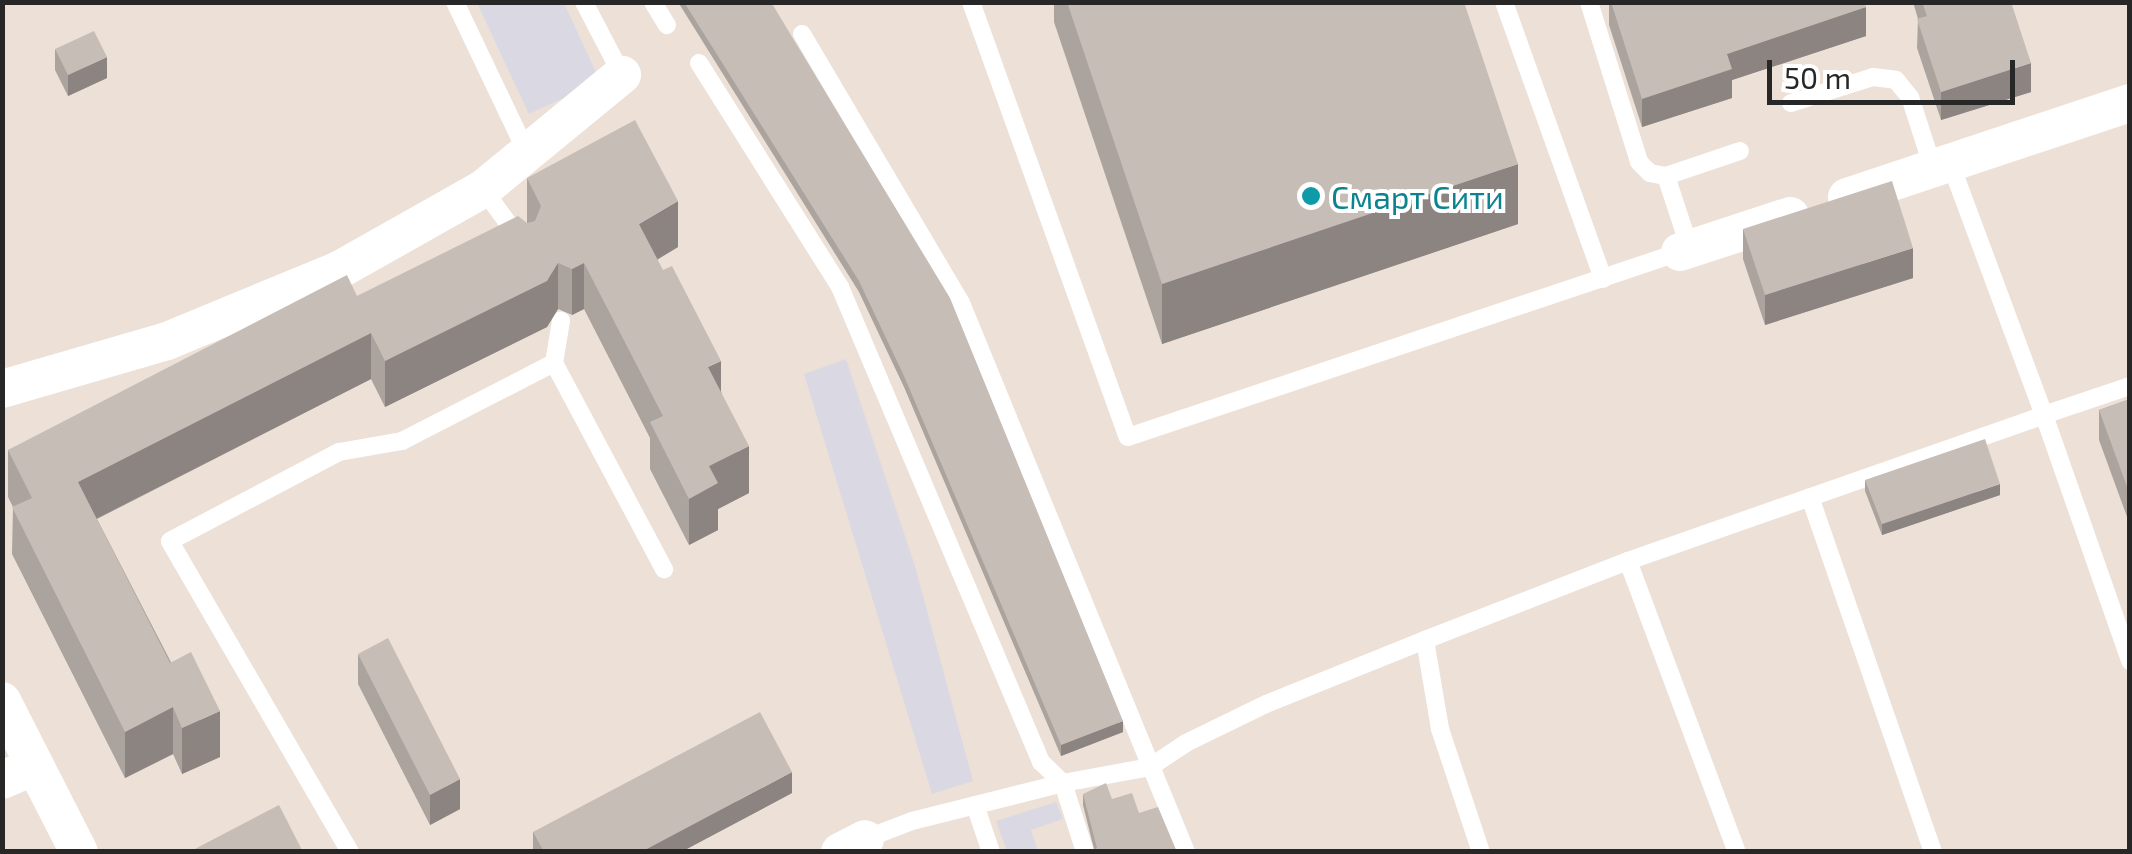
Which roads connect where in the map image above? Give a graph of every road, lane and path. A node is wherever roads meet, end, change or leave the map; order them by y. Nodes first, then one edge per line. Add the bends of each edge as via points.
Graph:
1 (455, 2) edge
2 (584, 2) edge
3 (652, 2) edge
4 (972, 2) edge
5 (1504, 2) edge
6 (1589, 2) edge
7 (667, 25) dead end
8 (802, 34) dead end
9 (699, 63) dead end
10 (622, 75) joint
11 (2130, 102) edge
12 (1791, 103) dead end
13 (1740, 151) dead end
14 (527, 153) junction
15 (1942, 165) junction
16 (1666, 176) junction
17 (483, 190) junction
18 (1685, 251) junction
19 (529, 257) edge
20 (1603, 279) junction
21 (561, 321) dead end
22 (554, 363) junction
23 (2130, 386) edge
24 (2, 389) edge
25 (2044, 416) junction
26 (1810, 496) junction
27 (1628, 561) junction
28 (664, 569) dead end
29 (1425, 640) junction
30 (2130, 660) edge
31 (2, 700) edge
32 (1150, 767) junction
33 (19, 773) edge
34 (1062, 783) junction
35 (975, 806) junction
36 (852, 845) edge
37 (79, 852) edge
38 (350, 852) edge
39 (991, 852) edge
40 (1086, 852) edge
41 (1186, 852) edge
42 (1481, 852) edge
43 (1737, 852) edge
44 (1933, 852) edge

1 - 14 lane
2 - 10 lane
3 - 7 lane
4 - 20 lane via 1128,437
5 - 20 lane
6 - 16 lane via 1639,162
8 - 32 lane via 961,303
9 - 34 lane via 840,288 1041,762
10 - 14 street
11 - 15 street
12 - 15 lane via 1873,77 1896,80
13 - 16 lane
14 - 17 street
15 - 18 street
15 - 25 lane
16 - 18 lane
17 - 19 lane via 518,232
17 - 24 street via 322,277 167,341
18 - 20 lane
21 - 22 lane
22 - 28 lane
22 - 38 lane via 402,441 340,452 170,541
23 - 25 lane
25 - 26 lane
25 - 30 lane
26 - 27 lane
26 - 44 lane
27 - 29 lane
27 - 43 lane
29 - 32 lane via 1250,712
29 - 42 lane via 1440,729
31 - 33 street
32 - 34 lane
32 - 41 lane
33 - 37 street
34 - 35 lane
34 - 40 lane
35 - 36 lane
35 - 39 lane

